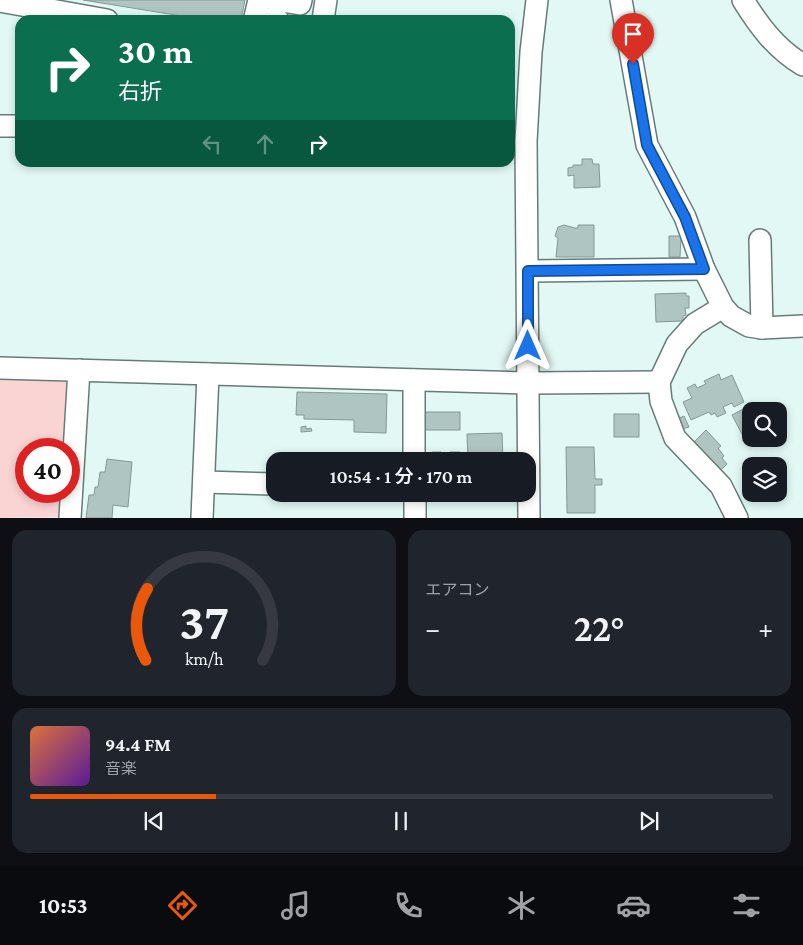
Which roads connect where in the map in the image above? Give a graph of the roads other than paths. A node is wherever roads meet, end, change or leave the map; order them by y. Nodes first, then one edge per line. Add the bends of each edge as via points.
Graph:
1 (258, 0) edge
2 (275, 0) edge
3 (302, 0) edge
4 (326, 0) edge
5 (536, 0) edge
6 (621, 0) edge
7 (743, 0) edge
8 (0, 1) edge
9 (79, 15) edge
10 (256, 15) edge
11 (301, 15) edge
12 (324, 15) edge
13 (803, 64) edge
14 (0, 126) edge
15 (15, 126) edge
16 (518, 141) edge
17 (760, 240) dead end
18 (704, 269) junction
19 (528, 271) junction
20 (723, 308) junction
21 (803, 326) edge
22 (762, 328) junction
23 (0, 368) edge
24 (79, 370) junction
25 (208, 374) junction
26 (414, 380) junction
27 (659, 382) junction
28 (528, 383) junction
29 (414, 452) edge
30 (204, 482) junction
31 (266, 484) edge
32 (414, 502) edge
33 (70, 518) edge
34 (202, 518) edge
35 (415, 518) edge
36 (529, 518) edge
37 (737, 518) edge

1 - 10 street
2 - 3 street via 300,4
3 - 11 street
4 - 12 street
5 - 16 street
6 - 18 street via 647,145 685,217
7 - 13 street via 773,43
8 - 9 street
14 - 15 street
16 - 19 street
17 - 22 street
18 - 19 street
18 - 20 street
19 - 28 street
20 - 22 street via 749,326
20 - 27 street via 695,324 677,344
21 - 22 street
23 - 24 street
24 - 25 street
24 - 33 street
25 - 26 street
25 - 30 street
26 - 28 street
26 - 29 street
27 - 28 street
27 - 37 street via 661,401 676,438 721,486
28 - 36 street
30 - 31 street
30 - 34 street
32 - 35 street

